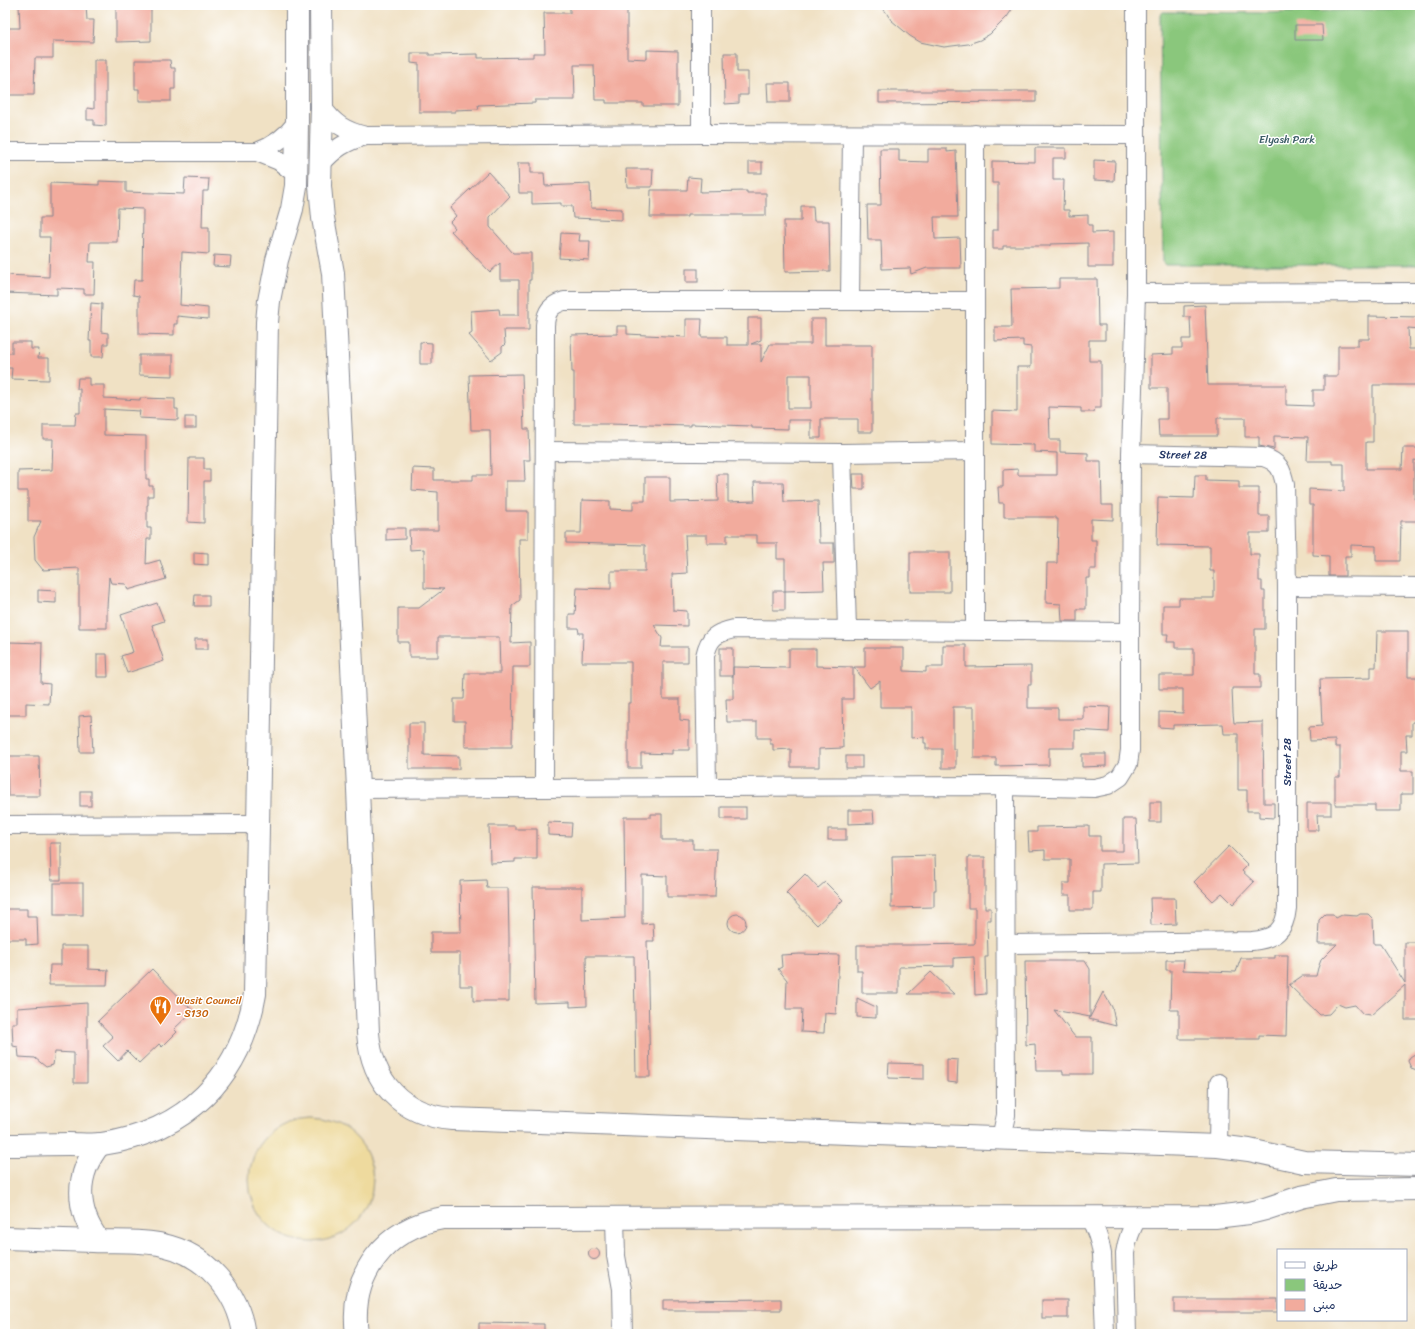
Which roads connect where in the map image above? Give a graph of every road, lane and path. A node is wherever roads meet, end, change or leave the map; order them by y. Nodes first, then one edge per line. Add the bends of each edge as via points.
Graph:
1 (297, 5) edge
2 (321, 5) edge
3 (701, 5) edge
4 (1136, 5) edge
5 (322, 107) junction
6 (297, 122) junction
7 (701, 134) junction
8 (975, 134) junction
9 (852, 135) junction
10 (1136, 135) junction
11 (366, 136) junction
12 (5, 152) edge
13 (257, 152) junction
14 (321, 164) junction
15 (297, 175) junction
16 (1420, 292) edge
17 (1136, 293) junction
18 (850, 301) junction
19 (975, 301) junction
20 (545, 451) junction
21 (975, 451) junction
22 (842, 453) junction
23 (1131, 454) junction
24 (1287, 586) junction
25 (1420, 587) edge
26 (847, 630) junction
27 (975, 630) junction
28 (1130, 632) junction
29 (1005, 786) junction
30 (707, 787) junction
31 (544, 788) junction
32 (358, 789) junction
33 (258, 824) junction
34 (5, 825) edge
35 (1006, 944) junction
36 (1219, 1083) dead end
37 (1006, 1138) junction
38 (100, 1144) junction
39 (5, 1145) edge
40 (1218, 1146) junction
41 (1420, 1165) edge
42 (1420, 1189) edge
43 (1089, 1217) junction
44 (1138, 1217) junction
45 (615, 1218) junction
46 (5, 1238) edge
47 (99, 1241) junction
48 (244, 1334) edge
49 (357, 1334) edge
50 (623, 1334) edge
51 (1105, 1334) edge
52 (1128, 1334) edge

1 - 6 main road
2 - 5 main road
3 - 7 street
4 - 10 street
5 - 11 street via 340,127
5 - 14 main road
6 - 13 street via 276,144
6 - 15 main road
7 - 9 street
7 - 11 street
8 - 9 street
8 - 10 street
8 - 19 street
9 - 18 street
10 - 17 street
11 - 14 street via 340,145
12 - 13 street
13 - 15 street via 278,161
14 - 32 main road via 321,207 333,273
15 - 33 main road via 292,209 272,280 268,322
16 - 17 street
17 - 23 street
18 - 19 street
18 - 20 street via 556,303 546,316 545,325
19 - 21 street
20 - 22 street
20 - 31 street
21 - 22 street
21 - 27 street
22 - 26 street
23 - 24 street, Street 28 via 1263,457 1272,460 1279,466 1286,485
23 - 28 street
24 - 25 street
24 - 35 street, Street 28 via 1287,908 1281,928 1273,936 1252,941
26 - 27 street
26 - 30 street via 734,629 714,637 707,645 705,656
27 - 28 street
28 - 29 street via 1130,750 1128,764 1120,777 1108,785 1094,788
29 - 30 street
29 - 35 street
30 - 31 street
31 - 32 street
32 - 37 main road via 369,1045 376,1068 389,1089 417,1111 452,1119
33 - 34 street
33 - 38 main road via 255,994 240,1045 232,1061 211,1089 170,1122 120,1141
35 - 37 street
36 - 40 street
37 - 40 main road
38 - 39 main road
38 - 47 main road via 87,1166 81,1188 85,1216
40 - 41 main road via 1304,1162
42 - 44 main road via 1336,1190 1232,1216
43 - 44 main road
43 - 45 main road
43 - 51 street via 1100,1241 1102,1254
44 - 52 street via 1129,1234 1124,1253
45 - 49 main road via 456,1217 430,1220 406,1230 385,1246 364,1277 357,1302
45 - 50 street via 616,1256 622,1289
46 - 47 main road
47 - 48 main road via 164,1245 200,1262 211,1270 228,1291

